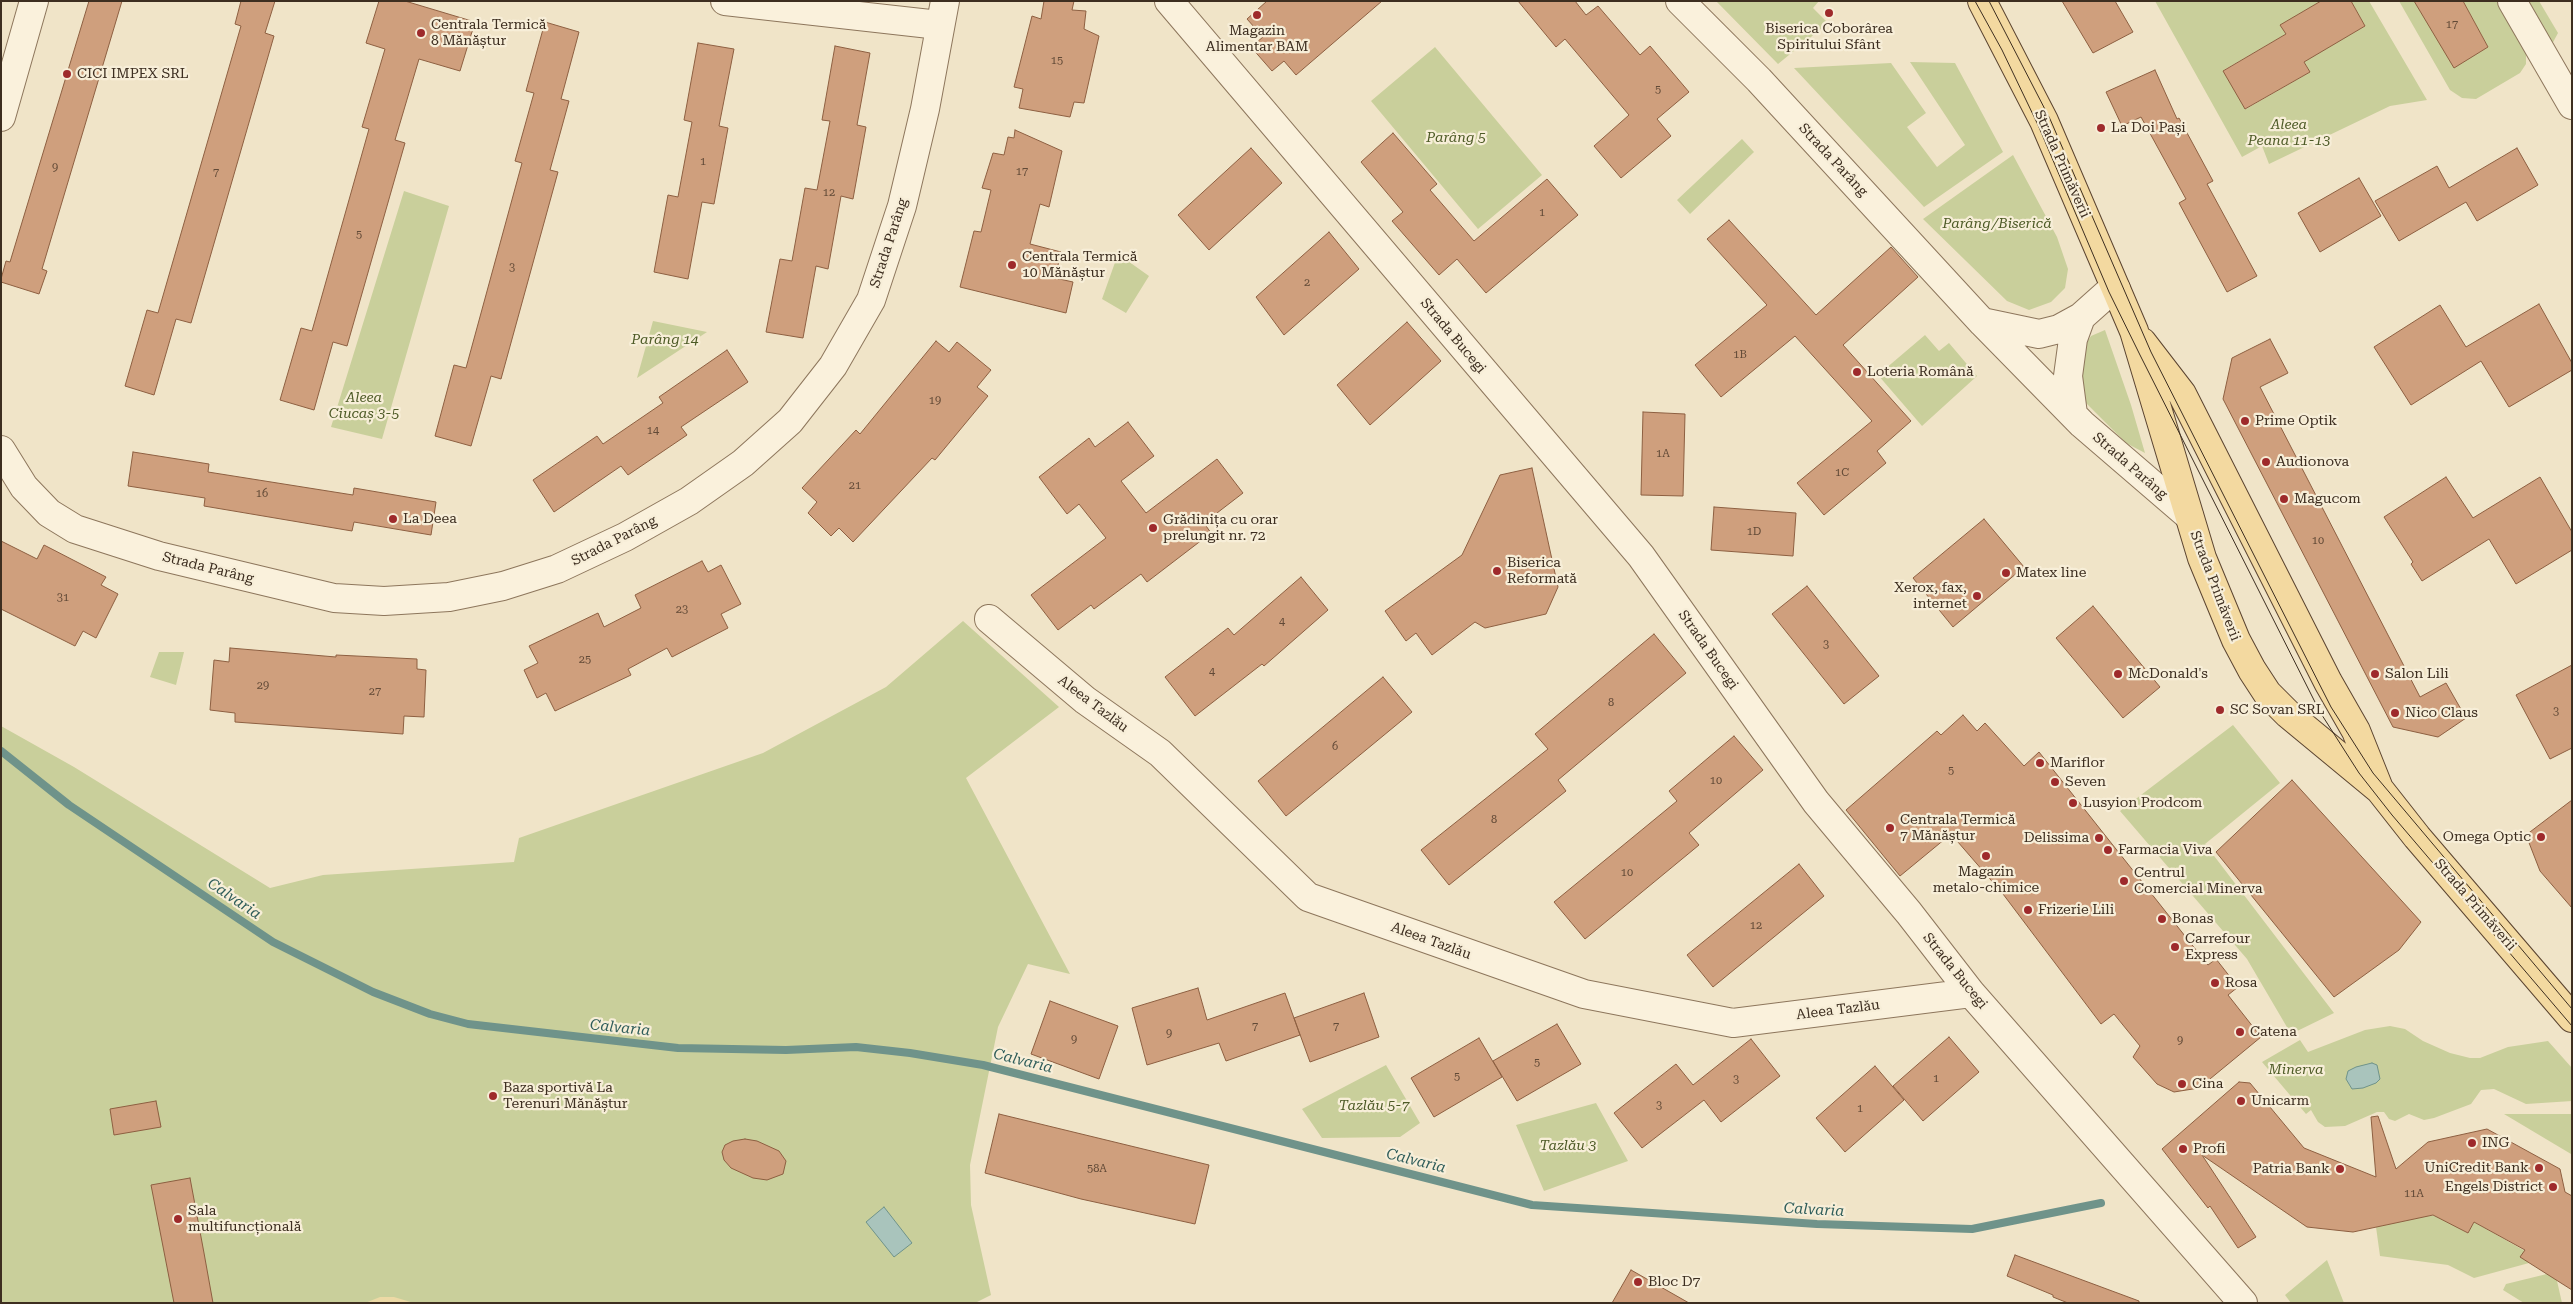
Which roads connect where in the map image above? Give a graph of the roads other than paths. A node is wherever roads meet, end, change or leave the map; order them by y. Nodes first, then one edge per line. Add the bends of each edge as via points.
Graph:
1 (34, 1) edge
2 (725, 1) edge
3 (1169, 1) edge
4 (1680, 1) edge
5 (1982, 1) edge
6 (2512, 1) edge
7 (942, 13) edge
8 (2572, 105) edge
9 (1, 117) edge
10 (2116, 289) junction
11 (2082, 317) junction
12 (1982, 322) junction
13 (2134, 331) junction
14 (2073, 414) junction
15 (1, 450) edge
16 (2189, 516) junction
17 (989, 619) dead end
18 (2380, 790) junction
19 (1971, 993) junction
20 (2572, 1018) edge
21 (2242, 1303) edge

1 - 9 street
2 - 7 street
3 - 19 street, Strada Bucegi via 1641,556 1816,802
4 - 12 street, Strada Parâng via 1759,80
5 - 10 main road, Strada Primăverii via 2044,122
6 - 8 street
7 - 15 street, Strada Parâng via 925,110 902,206 871,300 833,366 790,421 743,463 689,501 625,537 557,569 503,586 449,597 384,601 334,598 158,556 75,529 49,513 24,487
10 - 11 street
10 - 13 main road, Strada Primăverii
11 - 12 street via 2039,334
11 - 14 street via 2073,339 2068,376
12 - 14 street, Strada Parâng
13 - 16 main road, Strada Primăverii
13 - 18 main road, Strada Primăverii via 2182,394 2356,731
14 - 16 street, Strada Parâng
16 - 18 main road, Strada Primăverii via 2202,558 2236,640 2267,693
17 - 19 street, Aleea Tazlău via 1085,700 1160,753 1308,898 1584,994 1732,1023
18 - 20 main road, Strada Primăverii
19 - 21 street, Strada Bucegi

